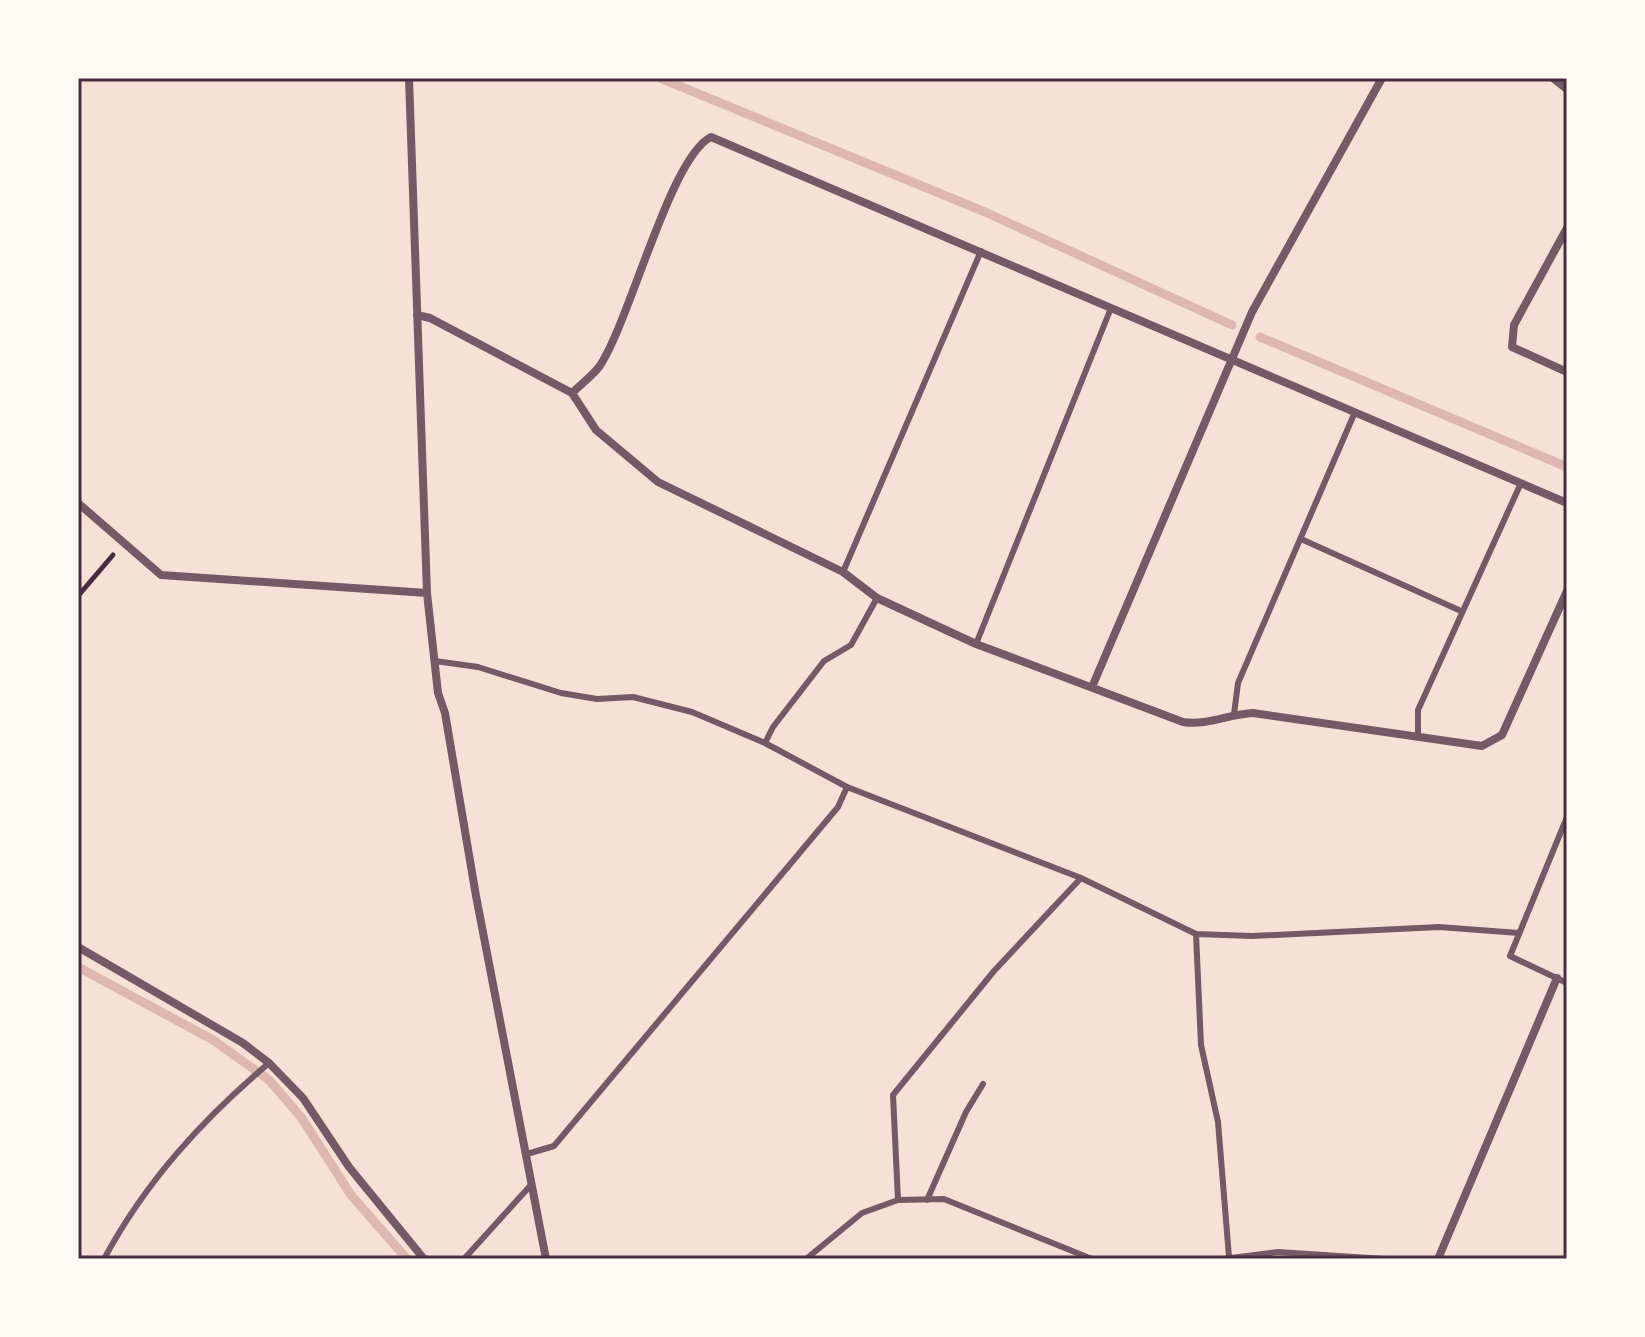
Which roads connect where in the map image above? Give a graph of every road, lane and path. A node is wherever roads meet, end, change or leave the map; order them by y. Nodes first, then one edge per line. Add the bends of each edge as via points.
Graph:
1 (409, 78) edge
2 (1382, 78) edge
3 (1553, 78) edge
4 (1567, 89) edge
5 (1567, 228) edge
6 (981, 251) junction
7 (1111, 308) junction
8 (417, 315) junction
9 (1231, 359) junction
10 (1567, 372) edge
11 (572, 393) junction
12 (1355, 412) junction
13 (1521, 483) junction
14 (78, 503) edge
15 (1567, 503) edge
16 (1301, 539) junction
17 (124, 543) junction
18 (843, 572) junction
19 (1567, 591) edge
20 (427, 593) junction
21 (78, 596) edge
22 (877, 598) junction
23 (1461, 611) junction
24 (976, 644) junction
25 (435, 661) junction
26 (1092, 687) junction
27 (1234, 714) junction
28 (1418, 737) junction
29 (765, 743) junction
30 (847, 787) junction
31 (1567, 817) edge
32 (1081, 878) junction
33 (1519, 933) junction
34 (1196, 934) junction
35 (78, 947) edge
36 (1557, 978) junction
37 (1567, 983) edge
38 (269, 1063) junction
39 (983, 1084) dead end
40 (527, 1154) junction
41 (530, 1186) junction
42 (898, 1200) junction
43 (927, 1200) junction
44 (1310, 1256) edge
45 (1226, 1258) edge
46 (104, 1259) edge
47 (424, 1259) edge
48 (464, 1259) edge
49 (546, 1259) edge
50 (806, 1259) edge
51 (1092, 1259) edge
52 (1385, 1259) edge
53 (1438, 1259) edge

1 - 8 street
2 - 9 street
3 - 4 street
5 - 10 street via 1514,325 1512,347
6 - 7 street
6 - 11 street via 711,137 698,144 676,188 599,367
6 - 18 lane
7 - 9 street
7 - 24 lane
8 - 11 street
8 - 20 street
9 - 12 street
9 - 26 street
11 - 18 street via 596,430 658,482
12 - 13 street
12 - 16 lane
13 - 15 street
13 - 23 lane
14 - 17 street
16 - 23 lane
16 - 27 lane via 1238,683
17 - 20 street via 161,575
17 - 21 path
18 - 22 street
19 - 28 street via 1502,735 1482,746
20 - 25 street
22 - 24 street
22 - 29 lane via 851,645 824,661
23 - 28 lane via 1418,710
24 - 26 street
25 - 29 lane via 478,667 561,693 648,701 692,712
25 - 40 street
26 - 27 street via 1183,722 1197,724
27 - 28 street
29 - 30 lane
30 - 32 lane
30 - 40 lane via 838,807 554,1146
31 - 33 lane
32 - 34 lane
32 - 42 lane via 994,971 893,1095
33 - 34 lane via 1439,927
33 - 36 lane via 1510,956
34 - 45 lane via 1201,1045 1218,1122
35 - 38 street
36 - 37 lane
36 - 53 street
38 - 46 lane via 201,1125 149,1185
38 - 47 street via 303,1098 349,1167
39 - 43 lane
40 - 41 street
41 - 48 lane
41 - 49 street
42 - 43 lane
42 - 50 lane via 862,1213
43 - 51 lane via 944,1199
44 - 45 lane
44 - 52 lane

